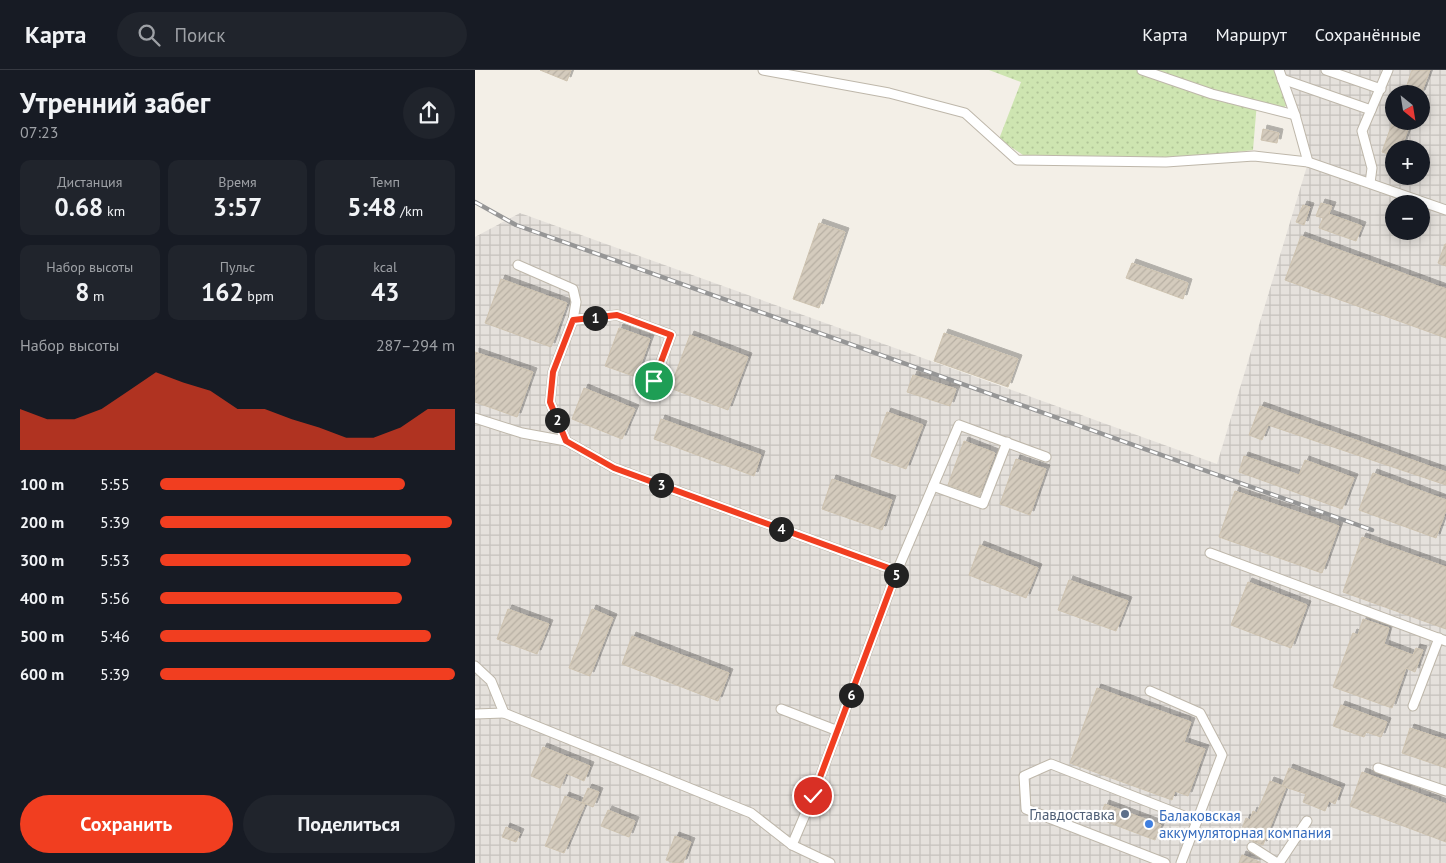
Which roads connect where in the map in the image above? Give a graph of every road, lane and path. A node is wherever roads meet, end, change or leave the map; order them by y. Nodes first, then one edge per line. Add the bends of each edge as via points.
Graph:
1 (763, 70) edge
2 (1142, 70) edge
3 (1279, 70) edge
4 (1326, 70) edge
5 (1388, 70) edge
6 (1282, 79) junction
7 (1381, 89) junction
8 (1371, 110) junction
9 (1295, 115) junction
10 (1309, 162) junction
11 (1370, 183) junction
12 (1446, 210) edge
13 (518, 265) dead end
14 (573, 320) junction
15 (654, 381) dead end
16 (475, 418) edge
17 (566, 441) junction
18 (1007, 442) junction
19 (1046, 456) dead end
20 (933, 486) junction
21 (1211, 553) dead end
22 (897, 571) junction
23 (1443, 639) edge
24 (475, 666) edge
25 (1150, 691) dead end
26 (1413, 706) dead end
27 (781, 709) dead end
28 (504, 713) junction
29 (475, 714) edge
30 (837, 731) junction
31 (1378, 768) dead end
32 (1446, 791) edge
33 (1197, 821) junction
34 (1307, 821) dead end
35 (792, 844) junction
36 (1252, 847) dead end
37 (830, 863) edge
38 (1165, 863) edge
39 (1181, 863) edge
40 (1278, 863) edge

1 - 10 street via 889,92 965,113 1017,160 1166,162 1254,156
2 - 9 street via 1212,94
3 - 6 street
4 - 7 street
5 - 7 street
6 - 8 street
6 - 9 street
7 - 8 street
8 - 11 street via 1362,130 1372,168
9 - 10 street
10 - 11 street
11 - 12 street
13 - 14 street via 573,290
14 - 15 street via 617,315 671,335
14 - 17 street via 553,372 550,402
16 - 17 street via 522,433
17 - 22 street via 614,468
18 - 19 street
18 - 20 street via 959,425
18 - 20 street via 983,504
20 - 22 street
21 - 23 street
22 - 30 street
23 - 26 street
24 - 28 street via 491,681
25 - 33 street via 1199,713 1223,755
27 - 30 street
28 - 29 street
28 - 35 street via 751,813
30 - 35 street
31 - 32 street
33 - 38 street via 1051,764 1024,776 1026,809
33 - 39 street
34 - 40 street
35 - 37 street
36 - 40 street

